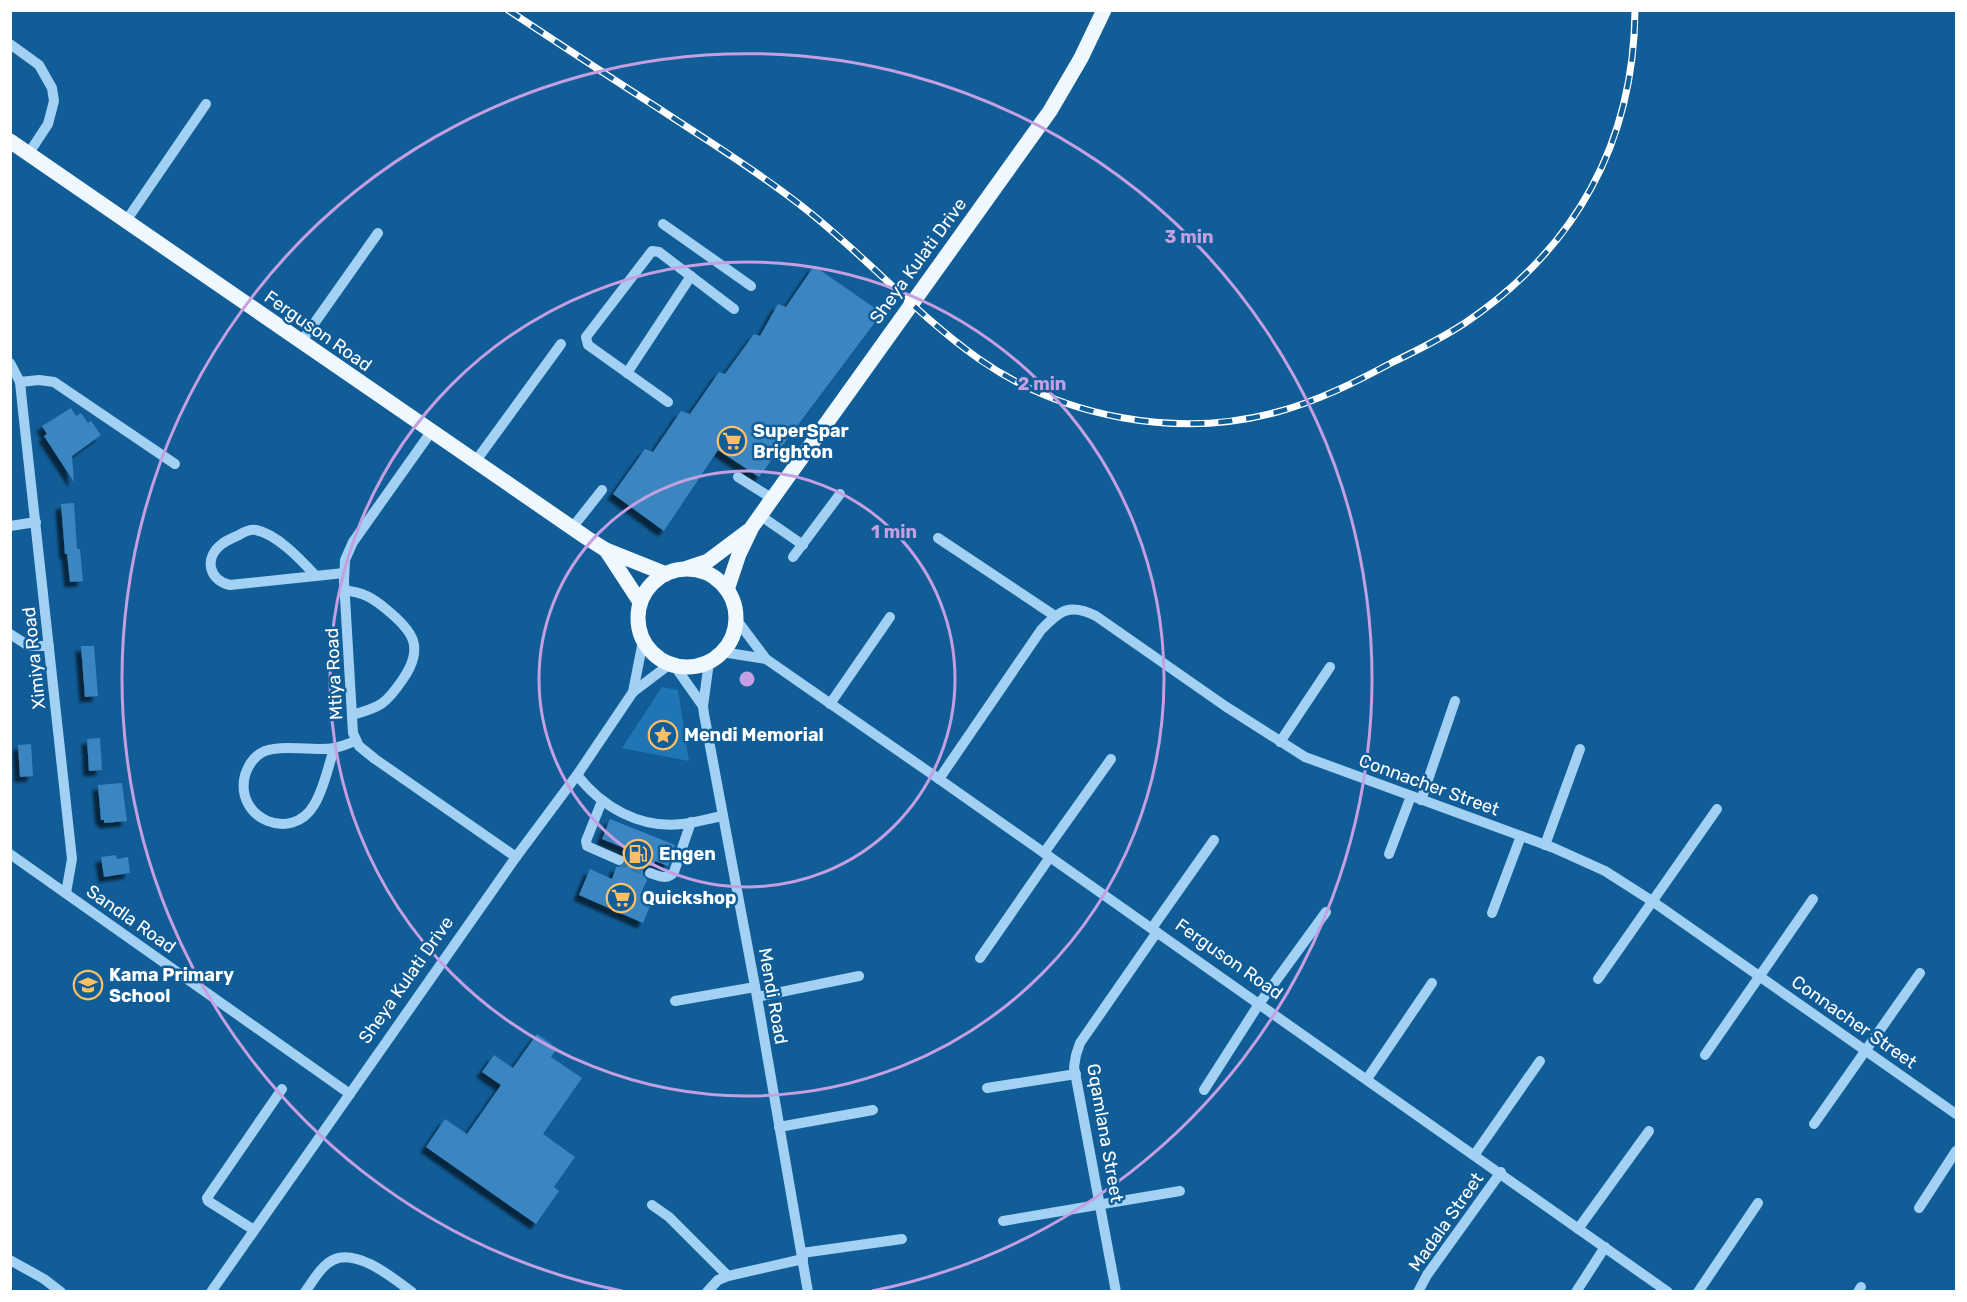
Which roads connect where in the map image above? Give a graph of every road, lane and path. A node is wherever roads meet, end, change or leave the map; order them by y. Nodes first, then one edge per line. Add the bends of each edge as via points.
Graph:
1 (1104, 10) edge
2 (10, 44) edge
3 (206, 104) dead end
4 (10, 141) edge
5 (29, 153) junction
6 (126, 221) junction
7 (663, 224) dead end
8 (378, 232) dead end
9 (691, 276) junction
10 (751, 286) dead end
11 (734, 309) dead end
12 (301, 342) junction
13 (561, 344) dead end
14 (10, 363) edge
15 (627, 373) junction
16 (20, 382) junction
17 (668, 402) dead end
18 (431, 432) junction
19 (475, 462) junction
20 (175, 464) dead end
21 (738, 477) dead end
22 (602, 489) dead end
23 (840, 494) dead end
24 (773, 499) junction
25 (757, 521) junction
26 (36, 522) junction
27 (10, 526) edge
28 (572, 528) junction
29 (938, 538) dead end
30 (803, 545) junction
31 (606, 550) junction
32 (793, 557) dead end
33 (682, 569) junction
34 (344, 573) junction
35 (666, 574) junction
36 (315, 575) junction
37 (727, 590) junction
38 (345, 591) junction
39 (640, 602) junction
40 (1055, 616) junction
41 (890, 617) dead end
42 (736, 619) junction
43 (10, 634) edge
44 (644, 641) junction
45 (49, 646) junction
46 (722, 652) junction
47 (766, 659) junction
48 (709, 662) junction
49 (672, 665) junction
50 (1330, 667) dead end
51 (633, 692) junction
52 (1455, 701) dead end
53 (830, 704) junction
54 (703, 706) junction
55 (352, 715) junction
56 (356, 741) junction
57 (1280, 742) junction
58 (334, 748) junction
59 (1580, 749) dead end
60 (1111, 759) dead end
61 (577, 775) junction
62 (939, 779) junction
63 (1416, 798) junction
64 (602, 801) junction
65 (1717, 809) dead end
66 (723, 816) junction
67 (691, 822) junction
68 (1521, 836) junction
69 (1214, 840) dead end
70 (1545, 845) junction
71 (10, 854) edge
72 (1389, 854) dead end
73 (1047, 855) junction
74 (516, 857) junction
75 (619, 860) tunnel mouth
76 (650, 873) tunnel mouth
77 (66, 893) junction
78 (1813, 898) dead end
79 (1652, 901) junction
80 (1326, 912) dead end
81 (1492, 913) dead end
82 (1154, 930) junction
83 (980, 958) dead end
84 (1920, 973) dead end
85 (859, 976) dead end
86 (1758, 976) junction
87 (1598, 979) dead end
88 (1432, 984) dead end
89 (756, 992) junction
90 (675, 1001) dead end
91 (1259, 1004) junction
92 (1865, 1050) junction
93 (1705, 1055) dead end
94 (1539, 1061) dead end
95 (1076, 1074) junction
96 (1367, 1079) junction
97 (987, 1088) dead end
98 (282, 1089) dead end
99 (1204, 1090) dead end
100 (350, 1094) junction
101 (873, 1110) dead end
102 (1956, 1114) edge
103 (1814, 1124) dead end
104 (779, 1127) junction
105 (1649, 1131) dead end
106 (1956, 1151) edge
107 (1474, 1154) junction
108 (1501, 1172) junction
109 (1180, 1191) dead end
110 (1758, 1203) dead end
111 (652, 1204) dead end
112 (1101, 1205) junction
113 (1920, 1208) dead end
114 (1003, 1221) dead end
115 (1578, 1229) junction
116 (254, 1230) junction
117 (902, 1239) dead end
118 (1605, 1247) junction
119 (802, 1256) junction
120 (10, 1260) edge
121 (728, 1276) junction
122 (62, 1292) edge
123 (211, 1292) edge
124 (305, 1292) edge
125 (412, 1292) edge
126 (707, 1292) edge
127 (808, 1292) edge
128 (1116, 1292) edge
129 (1418, 1292) edge
130 (1576, 1292) edge
131 (1668, 1292) edge
132 (1698, 1292) edge

1 - 24 main road, Sheya Kulati Drive via 1050,111
2 - 5 street via 39,65 52,88 54,101 48,124
3 - 6 street
4 - 5 main road, Ferguson Road
5 - 6 main road, Ferguson Road
6 - 12 main road, Ferguson Road
7 - 10 street
8 - 12 street
9 - 11 street
9 - 15 street
9 - 15 street via 652,251 586,337 588,345
12 - 18 main road, Ferguson Road
13 - 19 street
14 - 16 street
15 - 17 street
16 - 20 street via 54,382
16 - 26 street, Ximiya Road
18 - 19 main road, Ferguson Road
18 - 34 street, Mtiya Road via 353,543
19 - 28 main road, Ferguson Road
21 - 24 street
22 - 28 street
23 - 30 street
24 - 25 main road, Sheya Kulati Drive
25 - 30 street
25 - 33 main road, Sheya Kulati Drive via 708,561
25 - 37 main road, Sheya Kulati Drive via 739,554
26 - 27 street
26 - 45 street, Ximiya Road
28 - 31 main road, Ferguson Road
29 - 40 street
30 - 32 street
31 - 35 main road, Ferguson Road
31 - 39 main road, Ferguson Road
33 - 35 main road
33 - 37 main road via 709,574
34 - 36 street
34 - 38 street, Mtiya Road
35 - 39 main road via 649,586
36 - 36 street via 230,585 214,577 210,564 221,544 257,530 275,539
37 - 42 main road
38 - 55 street, Mtiya Road
38 - 55 street via 370,597 393,615 410,633 415,648 412,664 386,702
39 - 44 main road via 638,620
40 - 57 street, Connacher Street via 1080,608 1096,616
40 - 62 street via 1041,630
41 - 53 street
42 - 46 main road via 732,637
42 - 47 street, Ferguson Road
43 - 45 street via 29,646
44 - 49 main road via 662,661
44 - 51 street, Sheya Kulati Drive
45 - 77 street, Ximiya Road via 72,860
46 - 47 street, Ferguson Road
46 - 48 main road
47 - 53 street, Ferguson Road
48 - 49 main road via 686,667
48 - 54 street, Mendi Road
49 - 51 street, Sheya Kulati Drive
49 - 54 street, Mendi Road
50 - 57 street
51 - 61 street, Sheya Kulati Drive
52 - 63 street
53 - 62 street, Ferguson Road
54 - 66 street, Mendi Road
55 - 56 street, Mtiya Road
56 - 58 street
56 - 74 street, Mtiya Road via 375,759
57 - 63 street, Connacher Street via 1305,757
58 - 58 street via 272,750 261,754 251,762 244,777 248,805 273,824 294,822 307,814 314,805
59 - 70 street
60 - 73 street
61 - 64 street
61 - 74 street, Sheya Kulati Drive
62 - 73 street, Ferguson Road
63 - 68 street, Connacher Street
63 - 72 street
64 - 67 street via 642,821
64 - 75 street via 587,846
65 - 79 street
66 - 67 street
66 - 89 street, Mendi Road
67 - 76 street via 671,875 664,878
68 - 70 street, Connacher Street
68 - 81 street
69 - 82 street, Gqamlana Street
70 - 79 street, Connacher Street via 1595,866
71 - 77 street, Sandla Road
73 - 82 street, Ferguson Road
73 - 83 street
74 - 100 street, Sheya Kulati Drive
77 - 100 street, Sandla Road
78 - 86 street
79 - 86 street, Connacher Street
79 - 87 street
80 - 91 street
82 - 91 street, Ferguson Road
82 - 95 street, Gqamlana Street via 1080,1044
84 - 92 street
85 - 89 street
86 - 92 street, Connacher Street
86 - 93 street
88 - 96 street
89 - 90 street
89 - 104 street, Mendi Road
91 - 96 street, Ferguson Road
91 - 99 street
92 - 102 street, Connacher Street
92 - 103 street
94 - 107 street
95 - 97 street
95 - 112 street, Gqamlana Street
96 - 107 street, Ferguson Road
98 - 116 street via 207,1198
100 - 116 street, Sheya Kulati Drive
101 - 104 street
104 - 119 street, Mendi Road
105 - 115 street
106 - 113 street
107 - 108 street, Ferguson Road
108 - 115 street, Ferguson Road
108 - 129 street, Madala Street
109 - 112 street
110 - 132 street
111 - 121 street
112 - 114 street
112 - 128 street, Gqamlana Street
115 - 118 street, Ferguson Road
116 - 123 street, Sheya Kulati Drive
117 - 119 street
118 - 130 street
118 - 131 street, Ferguson Road
119 - 121 street
119 - 127 street, Mendi Road
120 - 122 street
121 - 126 street
124 - 125 street via 325,1266 343,1257 363,1260

